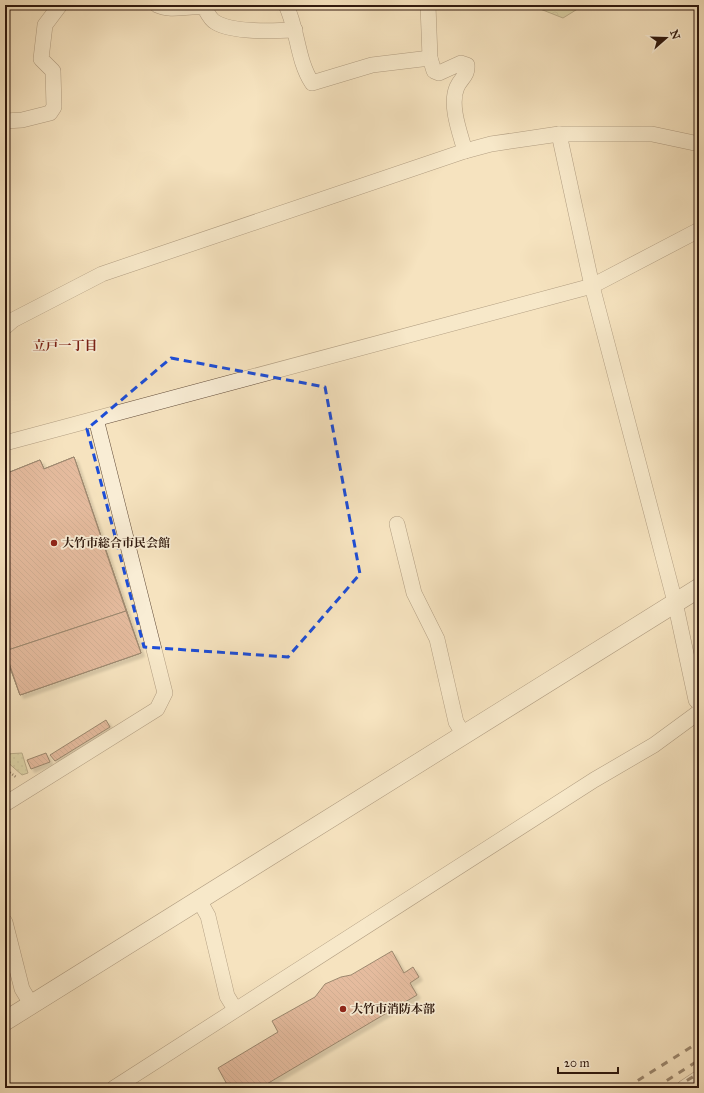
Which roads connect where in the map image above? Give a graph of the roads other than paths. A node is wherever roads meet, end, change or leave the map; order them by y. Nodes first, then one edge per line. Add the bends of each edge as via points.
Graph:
1 (60, 5) edge
2 (157, 5) edge
3 (286, 5) edge
4 (428, 5) edge
5 (295, 30) junction
6 (430, 58) junction
7 (5, 121) edge
8 (559, 134) junction
9 (699, 144) edge
10 (465, 151) junction
11 (699, 230) edge
12 (592, 286) junction
13 (5, 326) edge
14 (96, 419) junction
15 (5, 443) edge
16 (397, 524) dead end
17 (699, 588) edge
18 (675, 602) junction
19 (699, 703) edge
20 (699, 712) edge
21 (464, 735) junction
22 (5, 804) edge
23 (199, 900) junction
24 (5, 922) edge
25 (31, 1004) junction
26 (235, 1009) junction
27 (5, 1021) edge
28 (699, 1078) edge
29 (114, 1088) edge
30 (684, 1088) edge

1 - 7 street via 45,25 41,59 53,72 54,107 50,113
2 - 5 street via 172,9 196,6 204,8 215,22 234,28
3 - 5 street
4 - 6 street
5 - 6 street via 305,72 312,83 372,66
6 - 10 street via 434,71 439,72 461,63 467,65 468,73 457,87 454,103
8 - 9 street via 652,134
8 - 10 street via 491,144
8 - 12 street
10 - 13 street via 102,274
11 - 12 street
12 - 14 street
12 - 18 street
14 - 15 street
14 - 22 street via 165,693 157,708
16 - 21 street via 414,593 437,639 456,722
17 - 18 street
18 - 19 street via 696,700
18 - 21 street
20 - 26 street via 654,745 594,780
21 - 23 street
23 - 25 street
23 - 26 street via 208,916 227,996
24 - 25 street via 22,989
25 - 27 street
26 - 29 street
28 - 30 street

